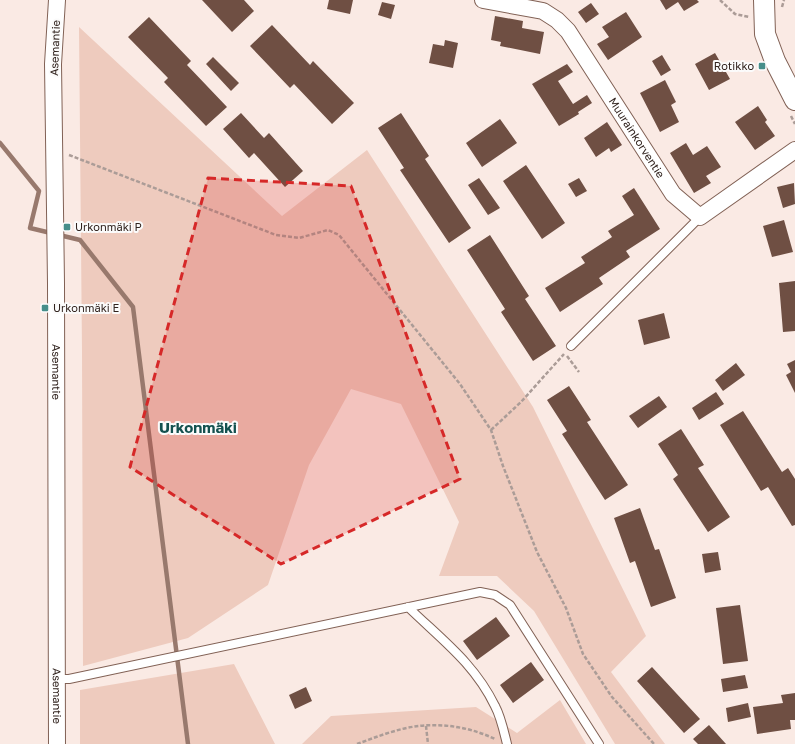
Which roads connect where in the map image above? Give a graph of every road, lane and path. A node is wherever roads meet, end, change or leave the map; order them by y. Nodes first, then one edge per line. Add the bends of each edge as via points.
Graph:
1 (57, 0) edge
2 (484, 0) edge
3 (764, 0) edge
4 (795, 100) edge
5 (795, 150) edge
6 (67, 154) dead end
7 (700, 217) junction
8 (571, 346) joint
9 (565, 353) junction
10 (579, 372) dead end
11 (491, 430) junction
12 (408, 607) junction
13 (57, 679) junction
14 (426, 726) junction
15 (504, 743) edge
16 (57, 744) edge
17 (356, 744) edge
18 (428, 744) edge
19 (598, 744) edge
20 (654, 744) edge

1 - 13 street, Asemantie via 53,64
2 - 7 street, Muurainkorventie via 543,11 568,31 673,194
3 - 4 street via 764,34
5 - 7 street
6 - 11 path via 276,234 299,238 328,230 339,235 460,384
7 - 8 lane
8 - 9 path
9 - 10 path
9 - 11 path via 521,402
11 - 20 path via 537,552 566,608 583,654 612,697
12 - 13 lane via 69,679
12 - 15 lane via 460,655 479,677 496,707
12 - 19 lane via 480,592 495,595 510,606
13 - 16 street, Asemantie
14 - 15 path via 467,728
14 - 17 path via 386,734
14 - 18 path

